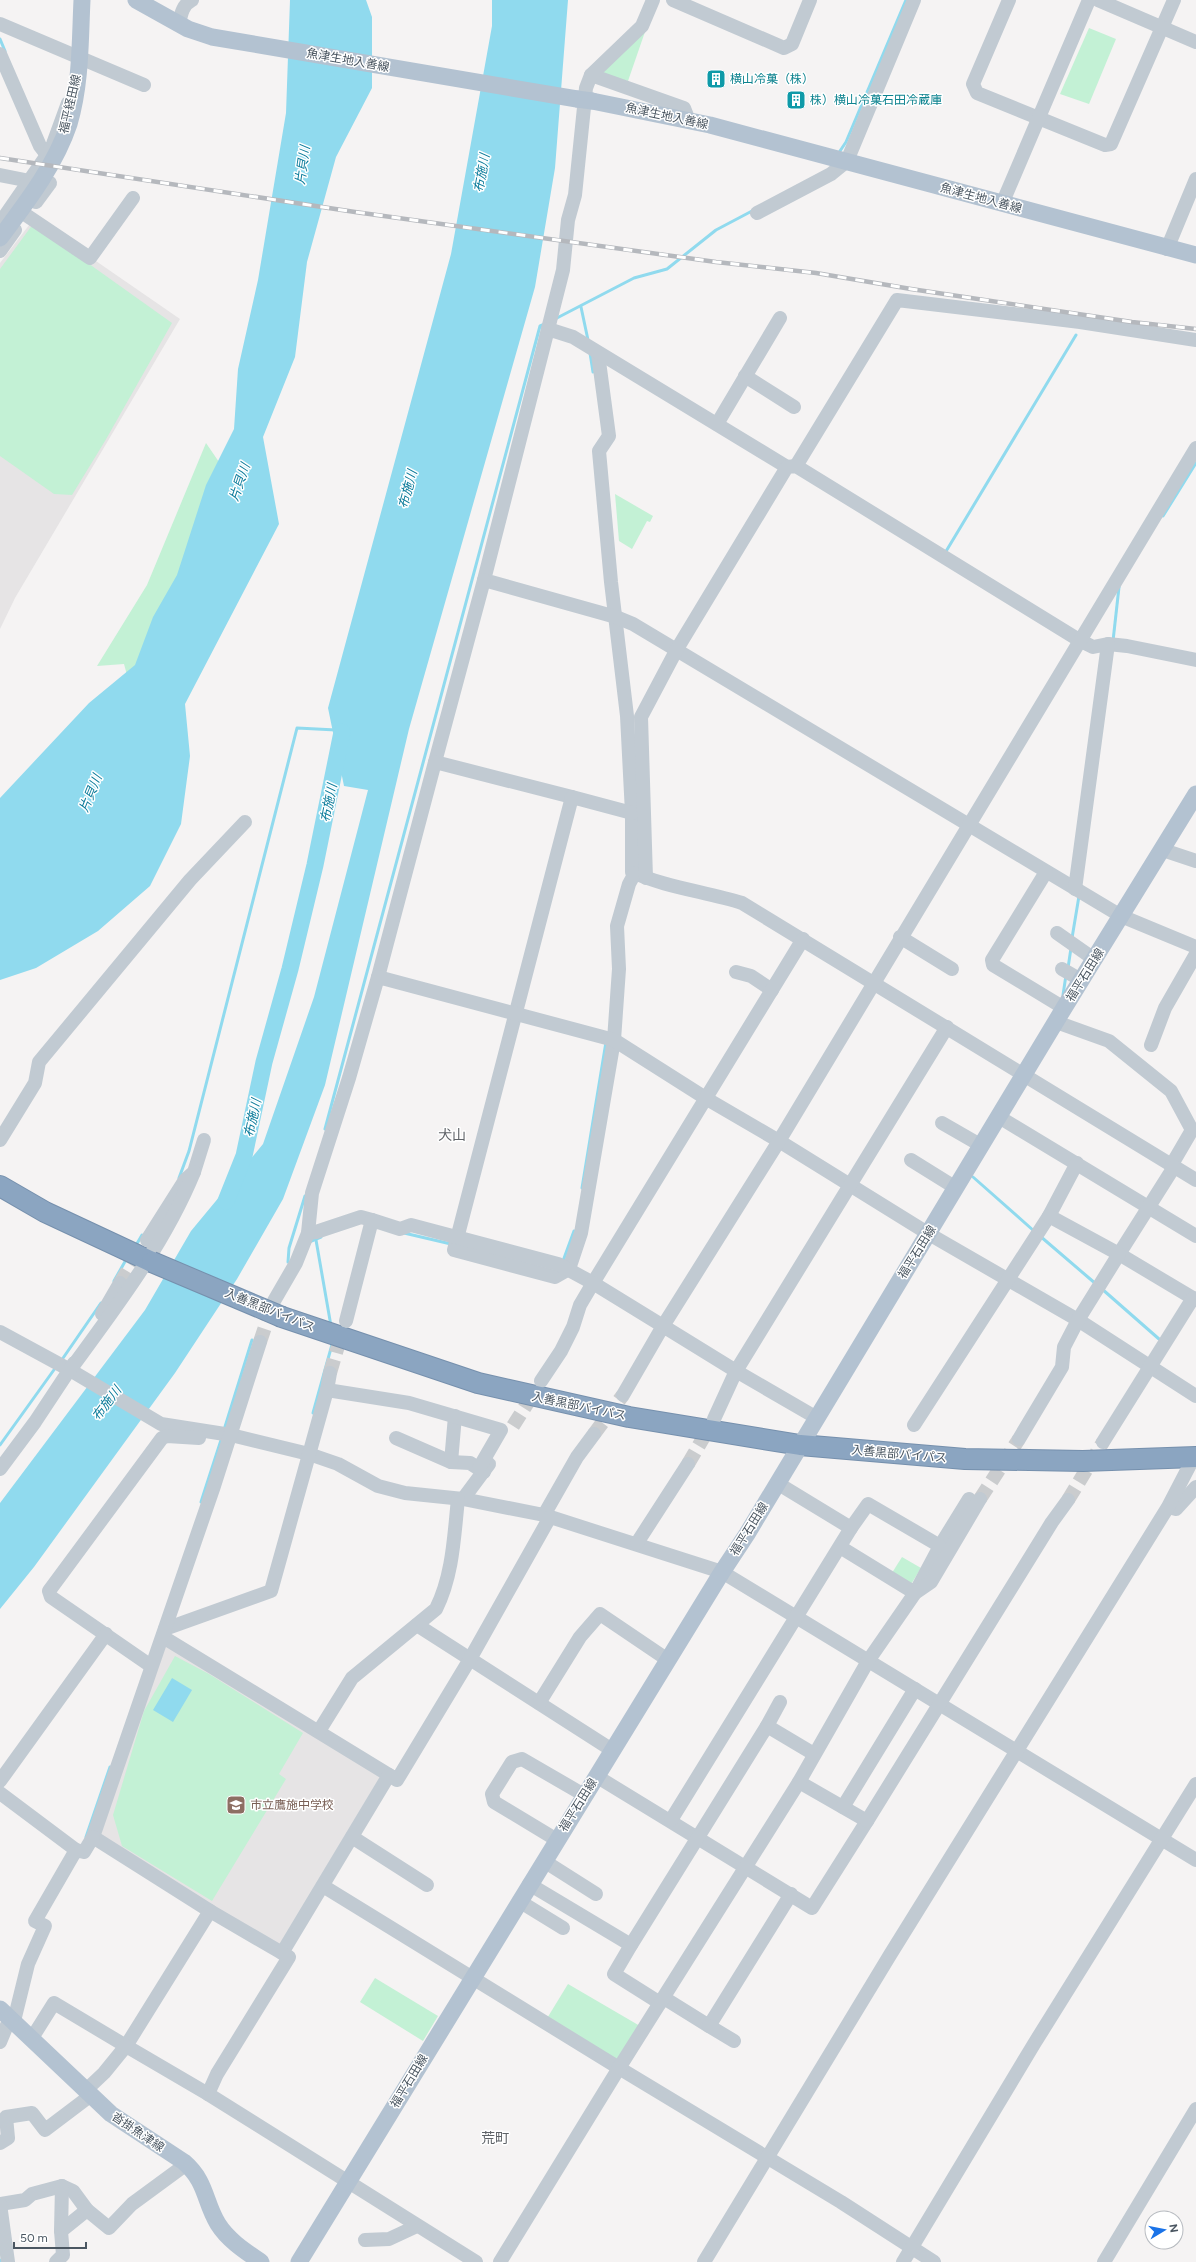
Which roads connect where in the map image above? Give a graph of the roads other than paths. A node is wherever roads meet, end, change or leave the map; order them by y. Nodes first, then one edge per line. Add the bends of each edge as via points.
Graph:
1 (82, 0) edge
2 (136, 0) edge
3 (192, 0) edge
4 (653, 0) edge
5 (673, 0) edge
6 (810, 0) edge
7 (914, 0) edge
8 (1009, 0) edge
9 (1089, 0) edge
10 (1098, 0) edge
11 (1174, 0) edge
12 (0, 24) edge
13 (179, 24) junction
14 (1162, 28) junction
15 (1196, 42) edge
16 (0, 54) edge
17 (79, 58) junction
18 (3, 69) edge
19 (592, 75) junction
20 (144, 85) dead end
21 (69, 98) dead end
22 (1039, 119) junction
23 (689, 121) junction
24 (47, 155) junction
25 (847, 161) junction
26 (0, 175) edge
27 (1196, 179) edge
28 (30, 181) junction
29 (50, 183) dead end
30 (133, 198) dead end
31 (1002, 204) junction
32 (757, 213) dead end
33 (26, 215) junction
34 (0, 223) edge
35 (0, 238) edge
36 (1167, 249) junction
37 (0, 251) edge
38 (1196, 255) edge
39 (780, 318) dead end
40 (548, 329) junction
41 (1196, 340) edge
42 (598, 354) junction
43 (745, 376) junction
44 (794, 407) dead end
45 (717, 424) junction
46 (1196, 448) edge
47 (792, 467) junction
48 (484, 580) junction
49 (616, 617) junction
50 (1079, 640) junction
51 (1108, 644) junction
52 (677, 649) junction
53 (1196, 660) edge
54 (434, 762) junction
55 (1196, 794) edge
56 (572, 797) junction
57 (632, 813) junction
58 (245, 822) dead end
59 (968, 824) junction
60 (1163, 850) junction
61 (1196, 861) edge
62 (1046, 872) junction
63 (640, 876) junction
64 (1075, 889) junction
65 (1122, 916) junction
66 (1057, 933) dead end
67 (900, 937) junction
68 (803, 940) junction
69 (1196, 947) edge
70 (1196, 954) edge
71 (1094, 959) junction
72 (952, 969) dead end
73 (1062, 969) dead end
74 (736, 972) dead end
75 (378, 977) junction
76 (1081, 980) junction
77 (872, 983) junction
78 (772, 990) junction
79 (515, 1014) junction
80 (1060, 1015) junction
81 (947, 1027) junction
82 (614, 1040) junction
83 (1151, 1045) dead end
84 (1025, 1074) junction
85 (707, 1099) junction
86 (999, 1117) junction
87 (942, 1123) dead end
88 (0, 1140) edge
89 (204, 1140) dead end
90 (779, 1141) junction
91 (982, 1146) junction
92 (911, 1160) dead end
93 (1077, 1164) junction
94 (1173, 1166) junction
95 (194, 1172) junction
96 (1196, 1180) edge
97 (0, 1186) edge
98 (851, 1186) junction
99 (956, 1188) junction
100 (1149, 1207) junction
101 (1049, 1216) junction
102 (372, 1220) junction
103 (308, 1233) junction
104 (929, 1234) junction
105 (1196, 1236) edge
106 (456, 1237) junction
107 (147, 1240) tunnel mouth
108 (1119, 1254) junction
109 (150, 1261) junction
110 (569, 1269) junction
111 (1008, 1279) junction
112 (120, 1283) tunnel mouth
113 (593, 1284) junction
114 (1194, 1299) edge
115 (278, 1309) junction
116 (1078, 1320) junction
117 (346, 1321) tunnel mouth
118 (663, 1326) junction
119 (0, 1332) edge
120 (260, 1342) tunnel mouth
121 (1149, 1367) junction
122 (736, 1371) junction
123 (74, 1372) junction
124 (330, 1372) tunnel mouth
125 (541, 1381) tunnel mouth
126 (327, 1390) junction
127 (623, 1395) tunnel mouth
128 (1196, 1396) edge
129 (455, 1416) junction
130 (817, 1418) junction
131 (714, 1419) tunnel mouth
132 (914, 1425) dead end
133 (513, 1426) tunnel mouth
134 (214, 1432) junction
135 (594, 1434) tunnel mouth
136 (231, 1435) junction
137 (396, 1438) dead end
138 (1020, 1439) tunnel mouth
139 (1103, 1442) tunnel mouth
140 (800, 1445) junction
141 (309, 1454) junction
142 (1195, 1457) edge
143 (451, 1462) junction
144 (688, 1464) tunnel mouth
145 (0, 1469) edge
146 (482, 1470) junction
147 (777, 1484) junction
148 (1196, 1487) edge
149 (460, 1499) junction
150 (1068, 1500) tunnel mouth
151 (1168, 1506) junction
152 (547, 1516) junction
153 (851, 1528) junction
154 (637, 1543) junction
155 (940, 1546) junction
156 (840, 1547) junction
157 (722, 1572) junction
158 (915, 1593) junction
159 (797, 1617) junction
160 (417, 1625) junction
161 (164, 1633) junction
162 (106, 1634) junction
163 (470, 1660) junction
164 (668, 1660) junction
165 (868, 1661) junction
166 (151, 1666) junction
167 (915, 1689) junction
168 (780, 1702) dead end
169 (539, 1703) junction
170 (940, 1704) junction
171 (767, 1726) junction
172 (319, 1731) junction
173 (612, 1750) junction
174 (1017, 1750) junction
175 (814, 1754) junction
176 (388, 1774) junction
177 (596, 1776) junction
178 (0, 1781) edge
179 (799, 1782) junction
180 (1196, 1784) edge
181 (0, 1793) edge
182 (584, 1795) junction
183 (843, 1807) junction
184 (671, 1820) junction
185 (867, 1821) junction
186 (93, 1837) junction
187 (352, 1837) junction
188 (698, 1837) junction
189 (1162, 1839) junction
190 (557, 1840) junction
191 (76, 1850) junction
192 (1196, 1860) edge
193 (544, 1861) junction
194 (745, 1866) junction
195 (530, 1884) junction
196 (427, 1885) dead end
197 (323, 1886) junction
198 (596, 1894) dead end
199 (791, 1894) junction
200 (519, 1901) junction
201 (210, 1911) junction
202 (563, 1928) dead end
203 (631, 1945) junction
204 (282, 1953) junction
205 (472, 1977) junction
206 (662, 2001) junction
207 (8, 2016) edge
208 (709, 2026) junction
209 (32, 2038) junction
210 (734, 2041) dead end
211 (0, 2042) edge
212 (126, 2046) junction
213 (619, 2068) junction
214 (88, 2093) junction
215 (208, 2094) junction
216 (1196, 2109) edge
217 (0, 2143) edge
218 (767, 2158) junction
219 (184, 2162) junction
220 (346, 2183) junction
221 (62, 2186) junction
222 (0, 2204) edge
223 (87, 2210) junction
224 (417, 2226) junction
225 (61, 2231) junction
226 (365, 2240) dead end
227 (912, 2248) junction
228 (8, 2262) edge
229 (56, 2262) edge
230 (261, 2262) edge
231 (299, 2262) edge
232 (476, 2262) edge
233 (500, 2262) edge
234 (704, 2262) edge
235 (903, 2262) edge
236 (934, 2262) edge
237 (1104, 2262) edge

1 - 17 main road, 福平経田線
2 - 13 main road, 魚津生地入善線
3 - 13 street via 186,3
4 - 19 street via 642,26
5 - 6 street via 784,48 792,44
7 - 25 street
8 - 22 street via 973,84 977,93
9 - 22 street
10 - 14 street
11 - 14 street
12 - 17 street
13 - 23 main road, 魚津生地入善線 via 212,37 578,99
14 - 15 street
14 - 22 street via 1111,144 1105,145
16 - 18 street
17 - 20 street
17 - 35 main road, 福平経田線 via 74,101 60,143 31,196
18 - 24 street via 40,146
19 - 23 street via 684,108
19 - 40 street via 586,88 580,157 575,195 568,220 563,270
21 - 24 street
22 - 31 street
23 - 25 main road, 魚津生地入善線
24 - 28 street
25 - 31 main road, 魚津生地入善線
25 - 32 street via 831,174
26 - 28 street
27 - 36 street
28 - 34 street
29 - 33 street
30 - 33 street via 90,258
31 - 36 main road, 魚津生地入善線
33 - 37 street
36 - 38 main road, 魚津生地入善線
39 - 43 street
40 - 42 street via 573,337
40 - 48 street
41 - 47 street via 1080,322 897,300
42 - 45 street
42 - 49 street via 609,436 599,451
43 - 44 street
43 - 45 street
45 - 47 street
46 - 50 street
47 - 50 street
47 - 52 street
48 - 49 street
48 - 54 street
49 - 52 street
49 - 57 street via 628,716
50 - 51 street via 1093,647
50 - 59 street
51 - 53 street
51 - 64 street
52 - 59 street
52 - 63 street via 641,717
54 - 56 street
54 - 75 street
55 - 60 main road, 福平石田線
56 - 57 street
56 - 79 street
57 - 63 street via 632,872
58 - 88 street via 190,880 39,1062 35,1083
59 - 62 street
59 - 67 street
60 - 61 street
60 - 65 main road, 福平石田線
62 - 64 street
62 - 80 street via 992,960 993,965
63 - 68 street via 742,903
63 - 82 street via 629,884 617,926 619,968
64 - 65 street
65 - 69 street
65 - 71 main road, 福平石田線
66 - 71 street
67 - 72 street
67 - 77 street
68 - 77 street
68 - 78 street
70 - 83 street via 1165,1008
71 - 76 main road, 福平石田線
73 - 76 street
74 - 78 street via 751,976
75 - 79 street
75 - 103 street via 312,1194
76 - 80 main road, 福平石田線
77 - 81 street
77 - 90 street
78 - 85 street
79 - 82 street
79 - 106 street
80 - 84 main road, 福平石田線
80 - 94 street via 1109,1041 1171,1091 1192,1130
81 - 84 street
81 - 98 street
82 - 85 street
82 - 110 street via 581,1233
84 - 86 main road, 福平石田線
84 - 94 street
85 - 90 street
85 - 113 street
86 - 91 main road, 福平石田線
86 - 93 street
87 - 91 street
89 - 95 street
90 - 98 street
90 - 118 street
91 - 99 main road, 福平石田線
92 - 99 street
93 - 100 street
93 - 101 street
94 - 96 street
94 - 100 street
95 - 107 street via 185,1180
95 - 109 street
97 - 109 highway, 入善黒部バイパス via 45,1212
98 - 104 street
98 - 122 street
99 - 104 main road, 福平石田線
100 - 105 street
100 - 108 street
101 - 108 street
101 - 111 street
102 - 103 street via 361,1217
102 - 106 street via 400,1229 411,1225
102 - 117 street
103 - 115 street
104 - 111 street
104 - 130 main road, 福平石田線
106 - 110 street
108 - 114 street
108 - 116 street
109 - 115 highway, 入善黒部バイパス, bridge
109 - 123 street
110 - 113 street
111 - 116 street
111 - 132 street
112 - 123 street
113 - 118 street
113 - 125 street via 580,1305 564,1345
114 - 121 street
115 - 140 highway, 入善黒部バイパス via 478,1383 630,1417
116 - 121 street
116 - 138 street via 1064,1347 1062,1367
118 - 122 street
118 - 127 street
119 - 123 street
120 - 136 street
121 - 128 street
121 - 139 street
122 - 130 street
122 - 131 street
123 - 134 street via 154,1421
123 - 145 street
124 - 126 street
126 - 129 street via 387,1398
126 - 141 street
129 - 143 street
129 - 146 street via 501,1430
130 - 140 main road, 福平石田線
133 - 146 street
134 - 136 street
134 - 162 street via 213,1439 167,1436 162,1438 49,1591 51,1596
135 - 152 street via 577,1457
136 - 141 street
136 - 161 street
137 - 143 street
140 - 142 highway, 入善黒部バイパス via 965,1460 1083,1461
140 - 147 main road, 福平石田線
141 - 149 street via 338,1464 378,1486 405,1493
141 - 161 street via 271,1591
142 - 151 street
143 - 146 street via 470,1462
144 - 154 street
146 - 149 street
147 - 153 street
147 - 157 main road, 福平石田線
148 - 151 street via 1176,1509
149 - 152 street
149 - 160 street via 452,1556 441,1599 436,1609
150 - 170 street
151 - 174 street
152 - 154 street
152 - 163 street
153 - 155 street via 868,1504
153 - 156 street
154 - 157 street
155 - 158 street
155 - 158 street via 976,1497 931,1582
156 - 158 street
156 - 159 street
157 - 159 street
157 - 164 main road, 福平石田線
158 - 165 street
159 - 165 street
159 - 184 street
160 - 163 street
160 - 172 street via 352,1678
161 - 166 street
161 - 172 street
162 - 166 street
162 - 178 street
163 - 169 street
163 - 176 street via 397,1780
164 - 169 street via 600,1614 580,1637
164 - 173 main road, 福平石田線
165 - 167 street
165 - 175 street
166 - 186 street
167 - 170 street
167 - 183 street
168 - 171 street
169 - 173 street
170 - 174 street
170 - 185 street
171 - 175 street
171 - 188 street
172 - 176 street
173 - 177 main road, 福平石田線
174 - 189 street
174 - 218 street
175 - 179 street
176 - 187 street
177 - 182 main road, 福平石田線
177 - 184 street
179 - 183 street
179 - 194 street
180 - 189 street
181 - 191 street
182 - 190 main road, 福平石田線
182 - 190 street via 522,1759 512,1762 496,1787 492,1794 494,1802
183 - 185 street
184 - 188 street
185 - 199 street via 812,1908
186 - 191 street via 84,1852
186 - 201 street
187 - 196 street
187 - 197 street
188 - 194 street
188 - 203 street
189 - 192 street
189 - 227 street via 1038,2038
190 - 193 main road, 福平石田線
191 - 207 street via 35,1921 44,1926
193 - 195 main road, 福平石田線
193 - 198 street
194 - 199 street
194 - 206 street
195 - 200 main road, 福平石田線
195 - 203 street
197 - 204 street
197 - 205 street
199 - 208 street
200 - 202 street
200 - 205 main road, 福平石田線
201 - 204 street
201 - 212 street
203 - 206 street via 614,1974
204 - 215 street via 289,1957 217,2074
205 - 213 street
205 - 220 main road, 福平石田線
206 - 208 street
206 - 213 street
207 - 209 main road, 沓掛魚津線
207 - 211 street
208 - 210 street
209 - 212 street via 54,2003
209 - 214 main road, 沓掛魚津線
212 - 214 street
212 - 215 street
213 - 218 street
213 - 233 street
214 - 217 street via 45,2130 32,2113 6,2117 8,2138
214 - 219 main road, 沓掛魚津線 via 133,2130
215 - 220 street
216 - 237 street
218 - 227 street
218 - 234 street
219 - 223 street via 181,2168 132,2204 109,2228
219 - 230 main road, 沓掛魚津線 via 200,2180 217,2222 226,2236
220 - 224 street
220 - 231 main road, 福平石田線
221 - 222 street via 32,2194 25,2200
221 - 223 street via 73,2191
221 - 225 street
222 - 228 street
223 - 225 street
224 - 226 street via 389,2239
224 - 232 street
225 - 229 street via 63,2255
227 - 235 street
227 - 236 street

